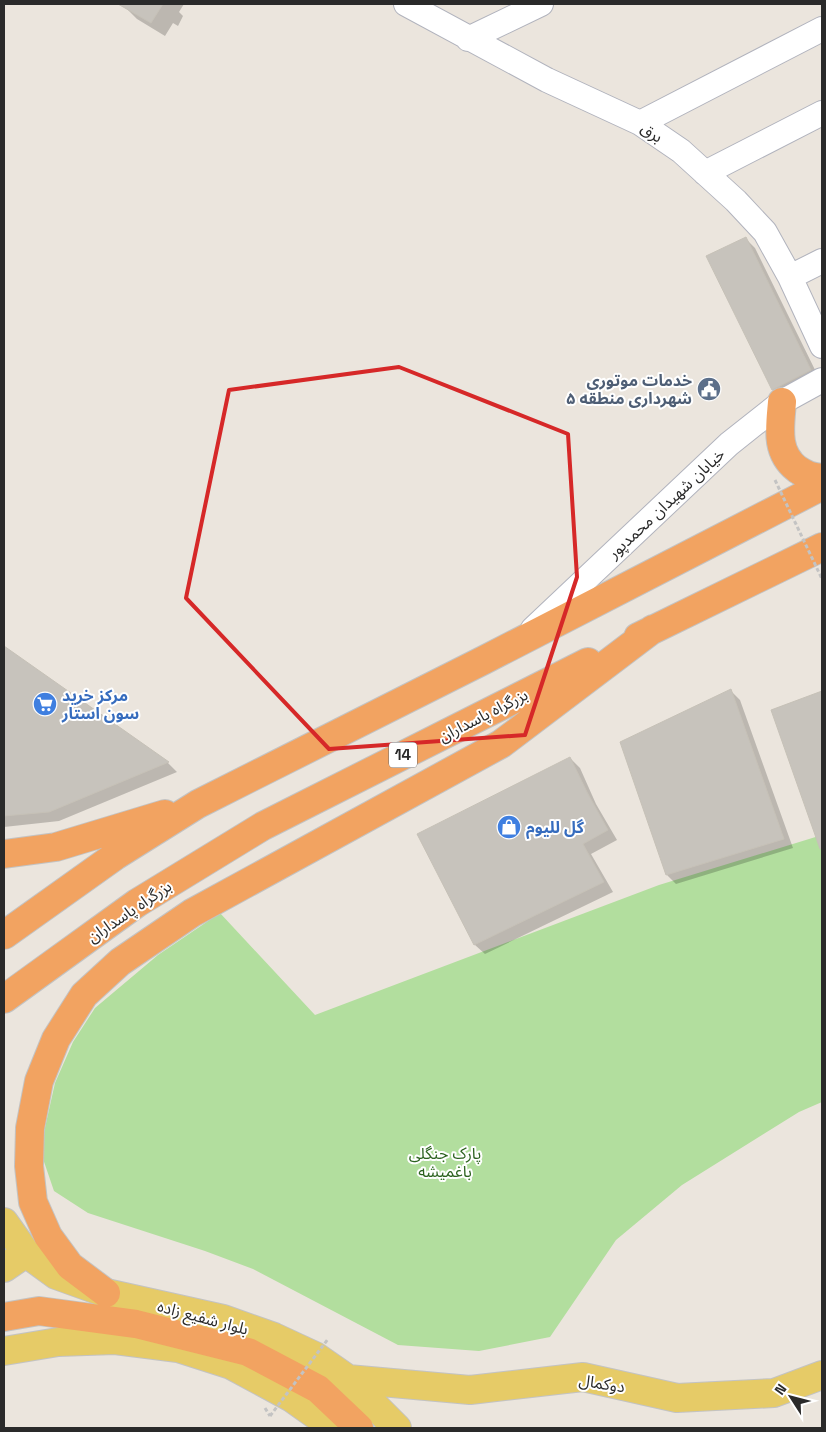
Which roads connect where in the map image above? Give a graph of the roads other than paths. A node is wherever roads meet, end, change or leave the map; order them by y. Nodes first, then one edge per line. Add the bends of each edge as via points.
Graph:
1 (406, 4) edge
2 (541, 4) edge
3 (822, 29) edge
4 (468, 39) junction
5 (822, 113) edge
6 (640, 123) junction
7 (705, 172) junction
8 (822, 261) edge
9 (790, 277) junction
10 (822, 346) edge
11 (822, 380) edge
12 (782, 402) junction
13 (822, 478) edge
14 (822, 486) edge
15 (822, 547) edge
16 (653, 629) junction
17 (520, 641) junction
18 (198, 804) junction
19 (4, 854) edge
20 (4, 935) edge
21 (4, 998) edge
22 (4, 1222) edge
23 (15, 1260) edge
24 (106, 1293) junction
25 (4, 1317) edge
26 (4, 1351) edge
27 (822, 1376) edge
28 (348, 1378) junction
29 (334, 1428) edge
30 (359, 1428) edge
31 (396, 1428) edge

1 - 4 street, برق
2 - 4 street
3 - 6 street
4 - 6 street, برق
5 - 7 street
6 - 7 street, برق
7 - 9 street, برق via 765,232
8 - 9 street
9 - 10 street, برق
11 - 12 street, خیابان شهیدان محمدپور
12 - 13 highway via 781,449 789,463 808,477
12 - 17 street, خیابان شهیدان محمدپور via 729,444
14 - 17 highway
15 - 16 highway, بزرگراه پاسداران / 14
16 - 21 highway, بزرگراه پاسداران / 14 via 263,826 136,904
16 - 24 highway via 501,744 192,913 120,962 84,995 56,1039 39,1081 30,1128 29,1166 34,1202 48,1236 70,1266
17 - 18 highway
18 - 19 highway via 56,847
18 - 20 highway via 115,856
22 - 23 main road, بلوار شفیع زاده
23 - 24 main road, بلوار شفیع زاده
24 - 28 main road, بلوار شفیع زاده via 223,1319 315,1356
25 - 30 highway via 39,1311 136,1324 248,1352 318,1389
26 - 29 main road via 58,1342 115,1340 178,1348 231,1365 292,1398
27 - 28 main road, دوکمال via 774,1393 677,1398 583,1377 470,1390
28 - 31 main road, بلوار شفیع زاده

